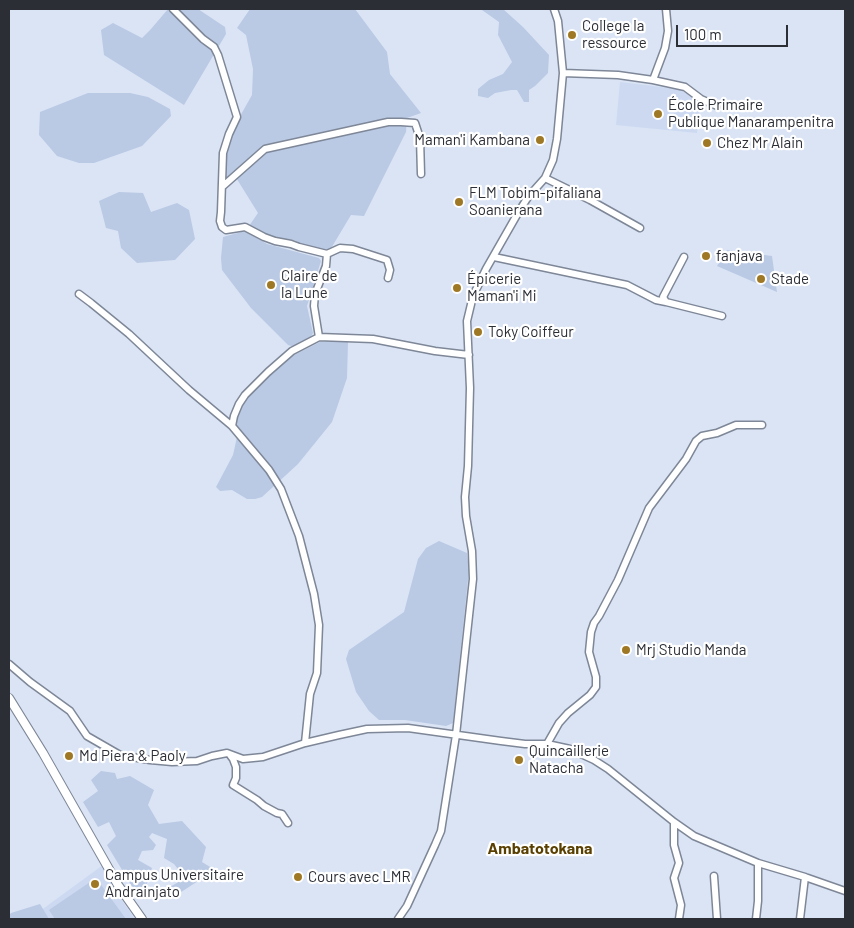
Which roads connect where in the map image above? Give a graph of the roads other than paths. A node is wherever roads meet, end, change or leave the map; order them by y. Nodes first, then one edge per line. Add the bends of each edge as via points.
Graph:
1 (173, 9) edge
2 (554, 9) edge
3 (666, 9) edge
4 (563, 73) junction
5 (653, 80) junction
6 (717, 106) dead end
7 (421, 174) dead end
8 (545, 178) junction
9 (222, 187) junction
10 (640, 228) dead end
11 (327, 254) junction
12 (494, 257) junction
13 (684, 257) dead end
14 (388, 278) dead end
15 (79, 294) dead end
16 (666, 302) junction
17 (722, 316) dead end
18 (319, 337) junction
19 (469, 355) junction
20 (232, 426) junction
21 (762, 426) dead end
22 (9, 664) edge
23 (9, 698) edge
24 (456, 735) junction
25 (305, 743) junction
26 (547, 744) junction
27 (227, 753) junction
28 (674, 822) junction
29 (288, 823) dead end
30 (758, 863) junction
31 (714, 876) dead end
32 (805, 877) junction
33 (845, 891) edge
34 (142, 919) edge
35 (398, 919) edge
36 (679, 919) edge
37 (717, 919) edge
38 (756, 919) edge
39 (800, 919) edge

1 - 9 street via 214,47 223,67 237,118 224,153
2 - 4 street
3 - 5 street via 668,32
4 - 5 street
4 - 8 street via 557,139
5 - 6 street via 685,87
7 - 9 street via 420,138 415,123 388,122 265,149
8 - 10 street
8 - 12 street via 528,197
9 - 11 street via 220,221 226,230 245,227 274,241
11 - 14 street via 340,248 353,249 387,260
11 - 18 street via 315,294
12 - 16 street via 627,285
12 - 19 street via 473,296 467,321
13 - 16 street via 663,297
15 - 20 street
16 - 17 street
18 - 19 street via 373,339
18 - 20 street via 292,351 268,372 239,404
19 - 24 street via 465,497 473,579
20 - 25 street via 281,489 311,578 319,625 317,673 310,694
21 - 26 street via 736,425 702,436 648,508 618,580 591,632 589,652 596,687 559,723
22 - 27 street via 70,711 87,736 120,755 172,762 197,761
23 - 34 street via 118,885
24 - 25 street via 408,728 367,730
24 - 26 street
24 - 35 street via 441,831
25 - 27 street via 243,759
26 - 28 street via 570,749 594,760
27 - 29 street via 236,767 233,785 282,814
28 - 30 street via 694,836
28 - 36 street via 678,863 674,878 681,905
30 - 32 street
30 - 38 street
31 - 37 street
32 - 33 street
32 - 39 street

